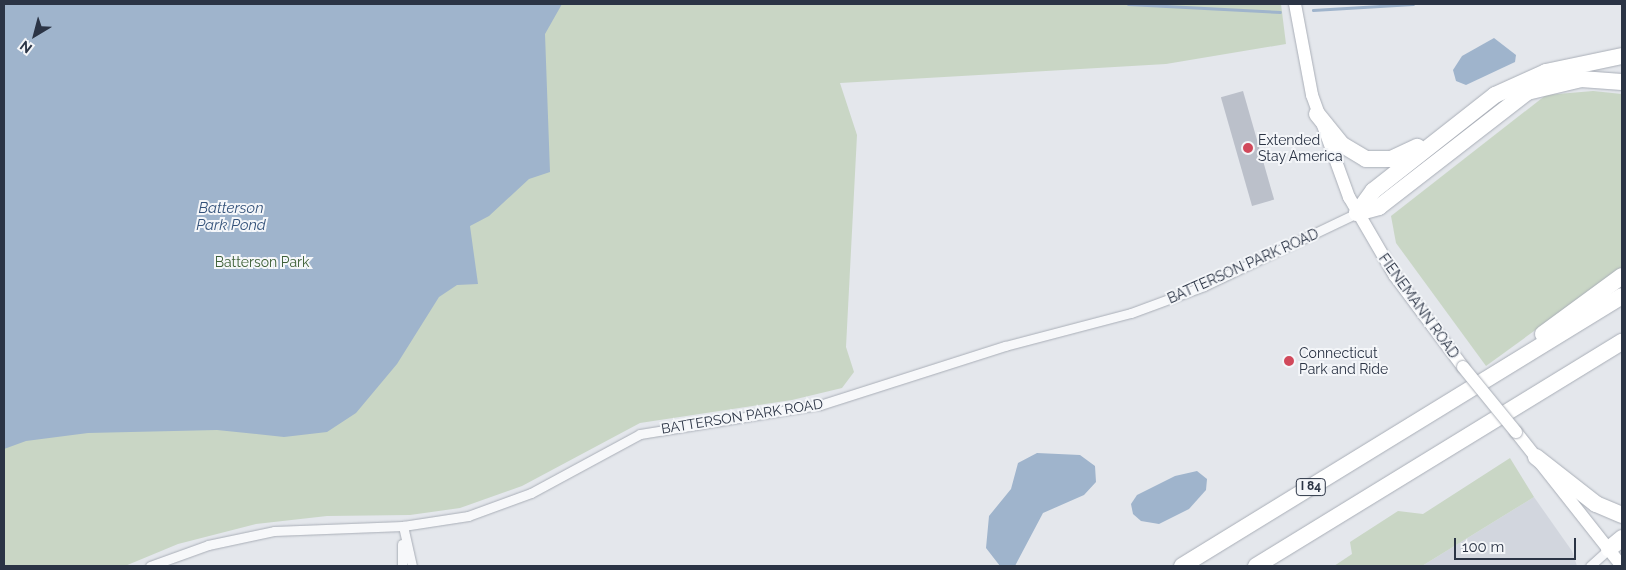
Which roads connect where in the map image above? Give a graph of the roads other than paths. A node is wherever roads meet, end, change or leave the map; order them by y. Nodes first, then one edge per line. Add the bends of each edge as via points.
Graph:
1 (1295, 4) edge
2 (1622, 56) edge
3 (1622, 82) edge
4 (1317, 114) junction
5 (1434, 141) junction
6 (1357, 213) junction
7 (1622, 276) edge
8 (1622, 296) edge
9 (1622, 342) edge
10 (1622, 351) edge
11 (1590, 362) junction
12 (1441, 409) junction
13 (1536, 457) junction
14 (1622, 514) edge
15 (403, 526) junction
16 (1622, 538) edge
17 (1608, 549) junction
18 (150, 566) edge
19 (402, 566) edge
20 (412, 566) edge
21 (1182, 566) edge
22 (1256, 566) edge
23 (1590, 566) edge
24 (1622, 566) edge

1 - 4 main road, FIENEMANN ROAD
2 - 5 highway via 1563,67 1519,82 1480,104
3 - 6 highway via 1581,79 1527,92 1379,207
4 - 5 highway via 1342,144 1369,159 1391,159
4 - 6 main road, FIENEMANN ROAD
5 - 6 highway via 1365,198
6 - 13 main road, FIENEMANN ROAD, bridge via 1405,291
6 - 15 street, BATTERSON PARK ROAD via 1204,286 1138,311 820,405 640,434 504,504 445,522
7 - 12 highway
8 - 12 highway, I 84
9 - 11 highway
10 - 11 highway
11 - 22 highway
12 - 21 highway, I 84
13 - 14 highway via 1596,504
13 - 17 main road, FIENEMANN ROAD
15 - 18 street, BATTERSON PARK ROAD via 318,526 260,533 208,545
15 - 19 street
15 - 20 street
16 - 17 highway
17 - 23 street
17 - 24 main road, FIENEMANN ROAD

